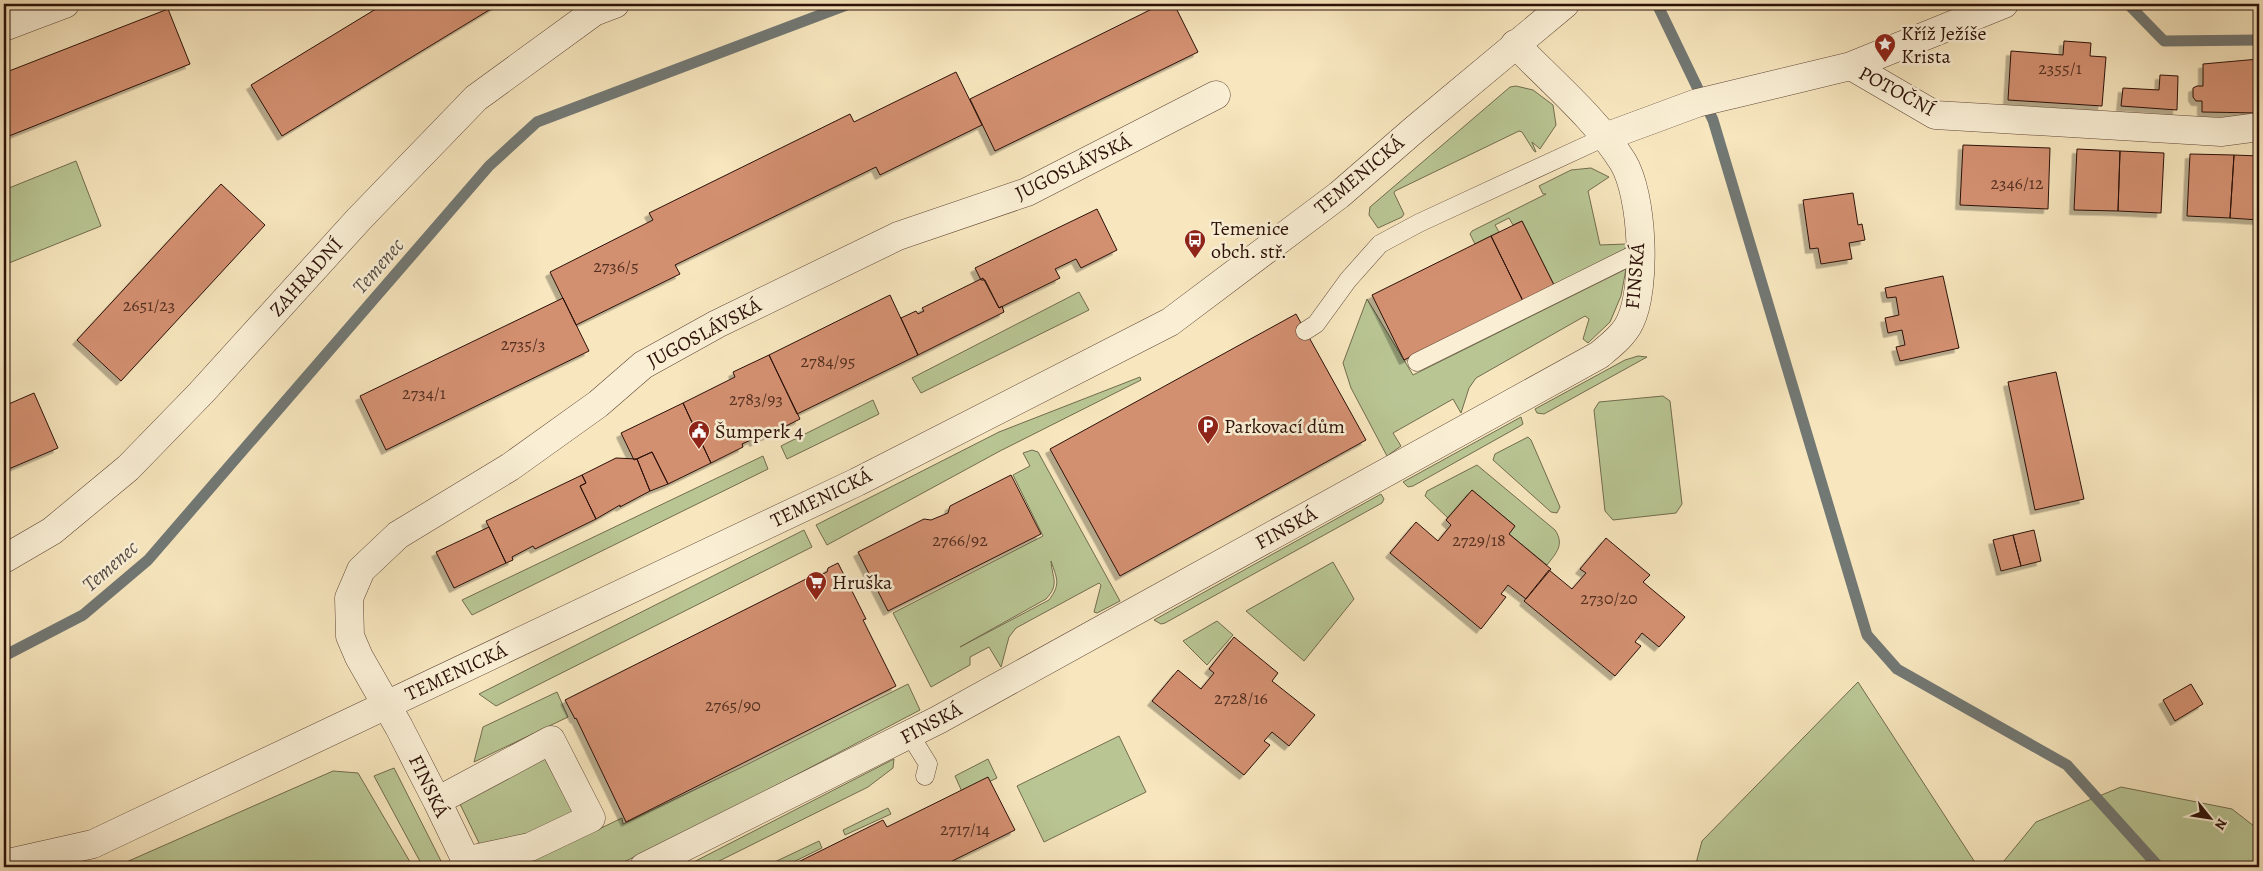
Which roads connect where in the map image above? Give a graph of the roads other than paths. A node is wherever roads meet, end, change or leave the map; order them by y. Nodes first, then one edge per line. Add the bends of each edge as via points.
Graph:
1 (65, 4) edge
2 (615, 4) edge
3 (1564, 4) edge
4 (2004, 4) edge
5 (4, 27) edge
6 (1515, 44) junction
7 (1851, 66) junction
8 (1216, 95) dead end
9 (2259, 127) edge
10 (1605, 136) junction
11 (1642, 251) junction
12 (1305, 331) dead end
13 (1417, 362) dead end
14 (4, 559) edge
15 (387, 705) junction
16 (910, 734) junction
17 (925, 776) dead end
18 (437, 801) junction
19 (4, 864) edge
20 (466, 864) edge
21 (644, 867) edge

1 - 5 street
2 - 14 street, ZAHRADNÍ via 594,12 476,98 128,468 52,531
3 - 6 street, TEMENICKÁ
4 - 7 street
6 - 10 street, FINSKÁ
6 - 15 street, TEMENICKÁ via 1338,195 1170,322 857,482
7 - 9 street, POTOČNÍ via 1935,114 2221,132
7 - 10 street, POTOČNÍ via 1697,103
8 - 15 street, JUGOSLÁVSKÁ via 1027,192 898,236 717,324 643,365 598,404 510,467 398,535 361,570 349,598 350,636
10 - 11 street, FINSKÁ via 1624,164 1633,186
10 - 12 lane via 1380,244 1316,324
11 - 13 lane
11 - 16 street, FINSKÁ via 1637,305 1630,323 1599,355
15 - 18 street, FINSKÁ
15 - 19 street, TEMENICKÁ via 93,844
16 - 17 lane via 928,764
16 - 21 street, FINSKÁ
18 - 20 street, FINSKÁ
18 - 20 street via 551,740 591,818 530,847

